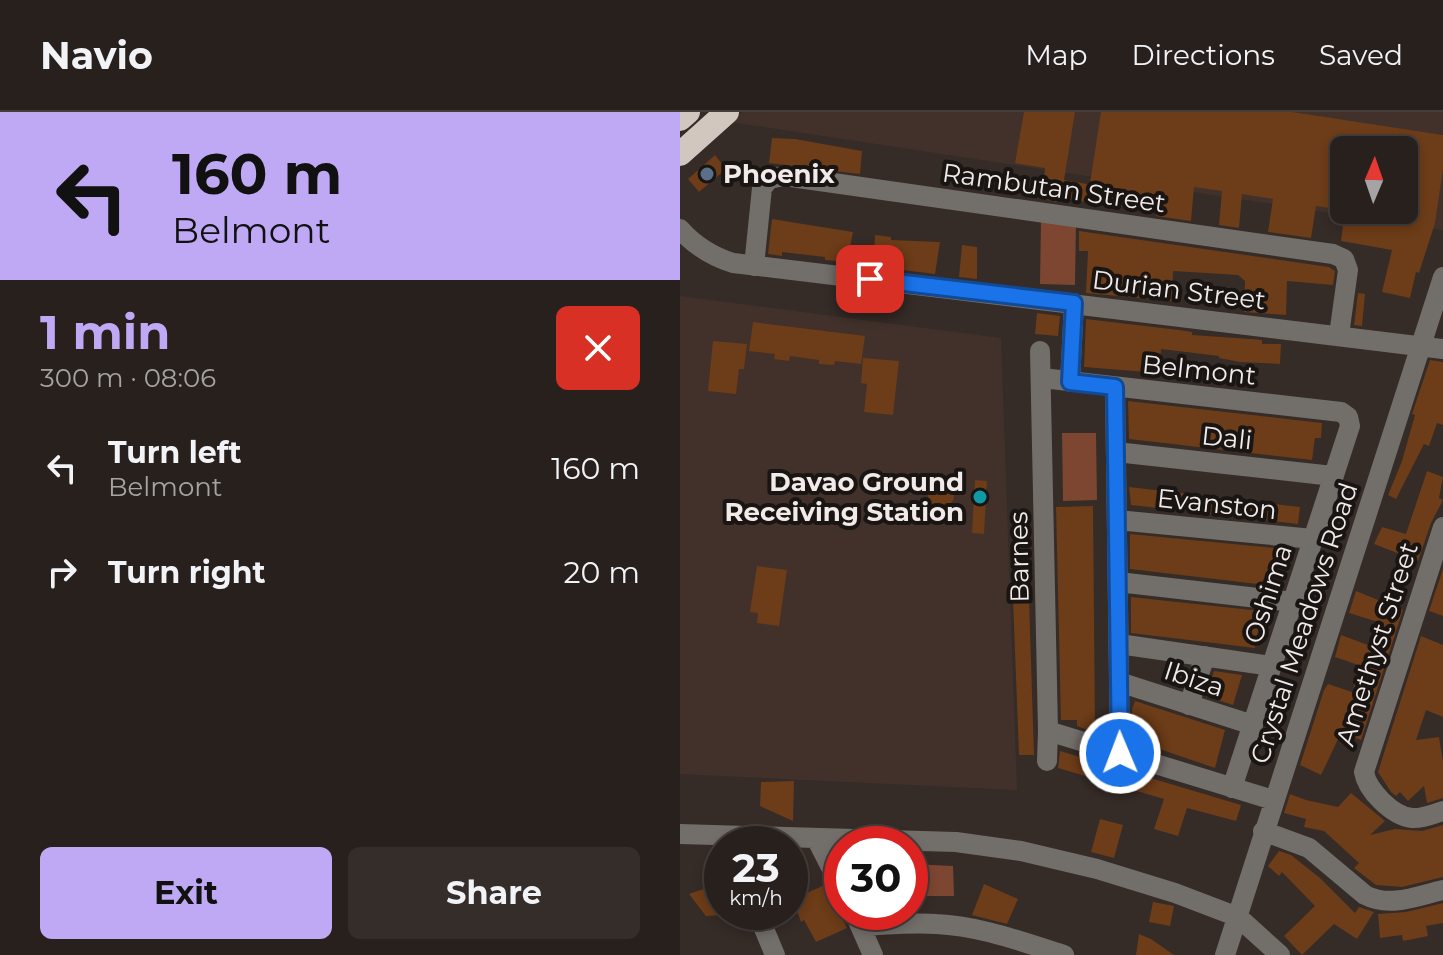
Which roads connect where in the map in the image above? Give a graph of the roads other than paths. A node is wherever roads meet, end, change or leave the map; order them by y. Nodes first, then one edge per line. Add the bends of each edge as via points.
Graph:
1 (688, 112) edge
2 (727, 112) edge
3 (680, 119) edge
4 (680, 154) edge
5 (680, 229) edge
6 (754, 266) junction
7 (1443, 277) edge
8 (1074, 303) junction
9 (1339, 335) junction
10 (1421, 345) junction
11 (1443, 349) edge
12 (1040, 351) dead end
13 (1042, 378) junction
14 (1070, 382) junction
15 (1115, 387) junction
16 (1348, 417) joint
17 (1116, 452) junction
18 (1333, 476) junction
19 (1117, 520) junction
20 (1443, 527) edge
21 (1313, 539) junction
22 (1118, 582) junction
23 (1293, 602) junction
24 (1119, 644) junction
25 (1205, 656) junction
26 (1272, 666) junction
27 (1119, 682) junction
28 (1189, 705) junction
29 (1253, 725) junction
30 (1048, 731) junction
31 (1120, 753) junction
32 (1047, 761) dead end
33 (1232, 788) junction
34 (1273, 800) junction
35 (1443, 811) edge
36 (1263, 831) junction
37 (680, 834) edge
38 (704, 837) edge
39 (808, 838) edge
40 (816, 838) junction
41 (824, 854) edge
42 (1443, 890) edge
43 (1238, 917) junction
44 (928, 923) edge
45 (765, 930) edge
46 (863, 930) edge
47 (1019, 941) junction
48 (775, 955) edge
49 (873, 955) edge
50 (1001, 955) edge
51 (1064, 955) edge
52 (1225, 955) edge
53 (1280, 955) edge

1 - 3 highway
2 - 4 highway
5 - 6 street, Durian Street via 715,257
6 - 8 street, Durian Street
6 - 9 street, Rambutan Street via 762,188 769,179 784,176 1333,254 1344,259 1348,270
7 - 10 street, Crystal Meadows Road
8 - 9 street, Durian Street
8 - 14 street
9 - 10 street, Durian Street
10 - 11 street, Durian Street
10 - 34 street, Crystal Meadows Road
12 - 13 street, Barnes
13 - 14 street, Belmont
13 - 30 street, Barnes
14 - 15 street, Belmont
15 - 16 street, Belmont via 1341,412
15 - 17 street
16 - 18 street, Oshima via 1350,426
17 - 18 street, Dali
17 - 19 street
18 - 21 street, Oshima
19 - 21 street, Evanston
19 - 22 street
20 - 35 street, Amethyst Street via 1364,772 1370,787 1398,813 1420,818
21 - 23 street, Oshima
22 - 23 street
22 - 24 street
23 - 26 street, Oshima
24 - 25 street
24 - 27 street
25 - 26 street
25 - 28 street
26 - 29 street, Oshima
27 - 28 street, Ibiza
27 - 31 street
28 - 29 street, Ibiza
29 - 33 street, Oshima
30 - 31 street
30 - 32 street, Barnes
31 - 33 street
33 - 34 street
34 - 36 street, Crystal Meadows Road
36 - 42 street via 1309,848 1376,901
36 - 43 street, Crystal Meadows Road
37 - 38 street
39 - 40 street
40 - 41 street
40 - 43 street via 956,842 1021,851 1123,877
43 - 52 street, Crystal Meadows Road
43 - 53 street
44 - 47 street
45 - 48 street
46 - 49 street
47 - 50 street
47 - 51 street

